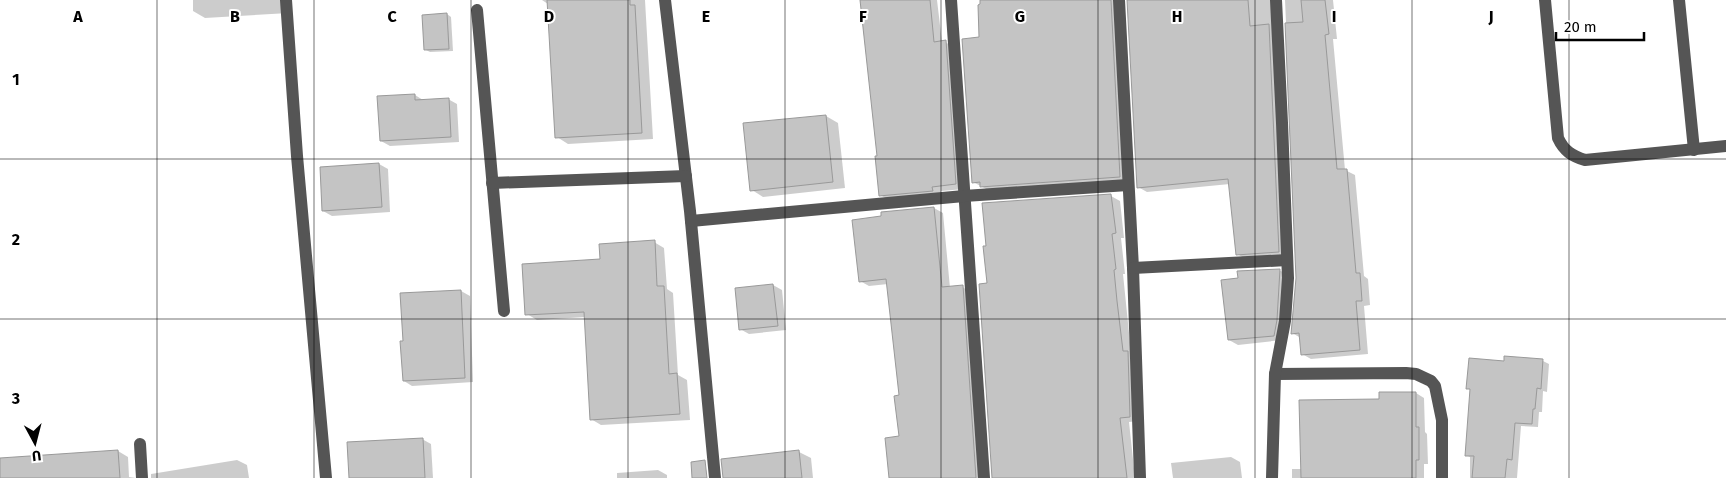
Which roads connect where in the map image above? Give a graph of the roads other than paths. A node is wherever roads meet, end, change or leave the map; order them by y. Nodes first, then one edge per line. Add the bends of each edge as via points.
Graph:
1 (286, 0) edge
2 (665, 0) edge
3 (951, 0) edge
4 (1119, 0) edge
5 (1276, 0) edge
6 (1545, 0) edge
7 (1680, 0) edge
8 (477, 10) dead end
9 (1726, 146) edge
10 (1694, 150) junction
11 (686, 176) junction
12 (492, 183) junction
13 (1128, 185) junction
14 (964, 196) junction
15 (691, 221) junction
16 (1287, 260) junction
17 (1133, 268) junction
18 (504, 311) dead end
19 (1275, 374) junction
20 (140, 444) dead end
21 (142, 478) edge
22 (326, 478) edge
23 (715, 478) edge
24 (984, 478) edge
25 (1140, 478) edge
26 (1272, 478) edge
27 (1442, 478) edge

1 - 22 street
2 - 11 street
3 - 14 street
4 - 13 street
5 - 16 street
6 - 10 street via 1558,138 1563,148 1571,155 1586,160
7 - 10 street
8 - 12 street
9 - 10 street
11 - 12 street
11 - 15 street
12 - 18 street
13 - 14 street
13 - 17 street
14 - 15 street
14 - 24 street
15 - 23 street
16 - 17 street
16 - 19 street via 1285,321
17 - 25 street
19 - 26 street
19 - 27 street via 1406,373 1431,382 1435,386 1442,420
20 - 21 street

